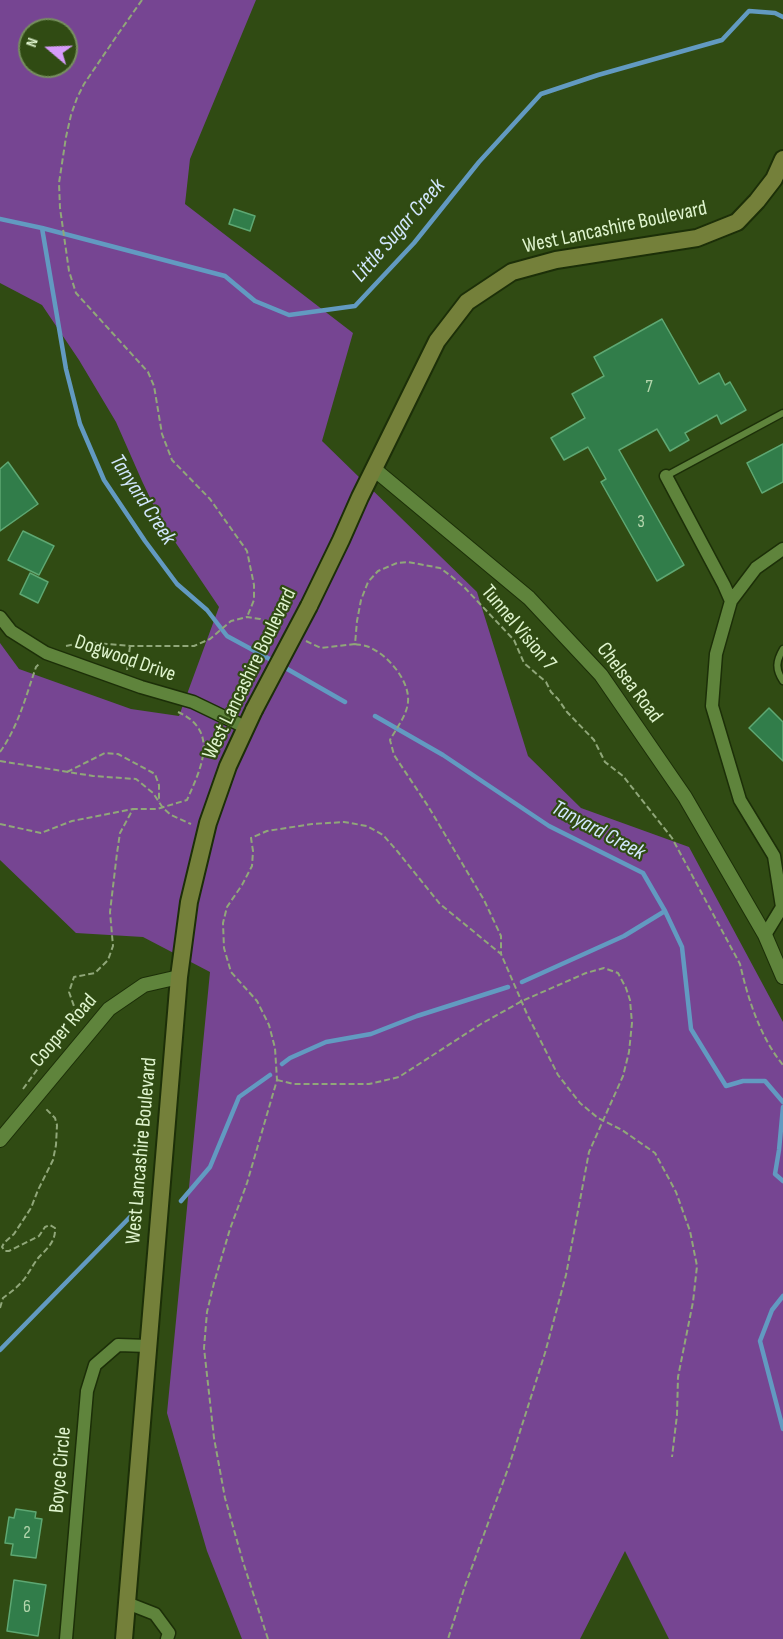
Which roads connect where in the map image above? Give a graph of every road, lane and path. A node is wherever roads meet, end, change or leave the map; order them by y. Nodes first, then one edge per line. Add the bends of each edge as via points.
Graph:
1 (142, 0) edge
2 (783, 159) edge
3 (783, 413) edge
4 (374, 469) junction
5 (666, 476) joint
6 (783, 549) edge
7 (731, 601) junction
8 (0, 617) edge
9 (247, 617) junction
10 (280, 628) dead end
11 (300, 638) dead end
12 (355, 644) junction
13 (130, 646) junction
14 (783, 649) edge
15 (46, 653) junction
16 (127, 673) dead end
17 (783, 681) edge
18 (176, 711) dead end
19 (245, 727) junction
20 (0, 752) edge
21 (0, 761) edge
22 (66, 772) junction
23 (159, 802) junction
24 (163, 808) junction
25 (133, 809) junction
26 (0, 824) edge
27 (192, 824) dead end
28 (765, 935) junction
29 (501, 954) junction
30 (179, 977) junction
31 (783, 977) edge
32 (522, 1001) junction
33 (783, 1065) edge
34 (277, 1080) junction
35 (27, 1094) dead end
36 (40, 1103) dead end
37 (604, 1121) junction
38 (0, 1140) edge
39 (0, 1308) edge
40 (148, 1346) junction
41 (672, 1458) dead end
42 (127, 1603) junction
43 (66, 1639) edge
44 (124, 1639) edge
45 (167, 1639) edge
46 (268, 1639) edge
47 (448, 1639) edge

1 - 9 path via 84,84 71,115 59,183 69,271 76,293 147,372 172,460 210,499 247,551 254,585 254,600
2 - 4 main road, West Lancashire Boulevard via 774,179 737,222 697,238 556,260 512,272 467,302 437,341
3 - 5 lane
4 - 19 main road, West Lancashire Boulevard, bridge via 309,606
4 - 28 street, Chelsea Road via 529,598 601,675 685,796
5 - 7 street
6 - 7 street via 756,568
7 - 28 street via 716,654 712,706 740,800 774,856 782,907
8 - 15 street, Dogwood Drive via 11,631
9 - 10 path
9 - 13 path via 231,621 194,646
11 - 12 path via 321,648
12 - 29 path via 369,647 389,660 406,687 408,703 390,740 394,755 484,900 501,936
12 - 33 path, Tunnel Vision 7 via 362,600 368,582 378,571 397,563 427,565 440,568 464,587 514,640 524,663 546,682 594,740 605,762 623,776 672,838 740,964 760,1027
13 - 15 path via 86,642
13 - 16 path
14 - 17 lane via 777,662
15 - 19 street, Dogwood Drive via 193,702
15 - 20 path via 36,667 9,740
18 - 24 path via 197,725 204,757 188,800
19 - 30 main road, West Lancashire Boulevard via 208,823 189,902
21 - 22 path
22 - 23 path via 136,779
22 - 23 path via 105,753 118,754 155,774
23 - 24 path
24 - 25 path
24 - 27 path
25 - 26 path via 72,821 41,833
25 - 35 path via 120,833 108,960 95,973 74,976 69,992 75,1009 22,1090
28 - 31 street, Chelsea Road
29 - 32 path
29 - 34 path via 440,904 383,835 367,826 344,822 312,824 267,831 251,838 252,866 227,907 224,948 231,972 256,1001 269,1025
30 - 38 street, Cooper Road via 144,985 109,1009
30 - 40 main road, West Lancashire Boulevard
32 - 34 path via 399,1077 369,1084 294,1084
32 - 37 path via 558,1076 580,1103
32 - 37 path via 586,973 604,968 618,973 630,1000 632,1023 623,1076
34 - 46 path via 214,1284 204,1348 225,1498
36 - 39 path via 57,1125 53,1160 31,1208 2,1247 9,1251 39,1236 50,1225 56,1232 48,1250 24,1280 3,1298
37 - 41 path via 655,1153 676,1192 690,1231 697,1266 678,1377
37 - 47 path via 589,1152 566,1275 545,1353
40 - 42 main road, West Lancashire Boulevard
40 - 43 street, Boyce Circle via 118,1345 95,1365 87,1390
42 - 44 main road, West Lancashire Boulevard
42 - 45 street via 155,1614 169,1633

